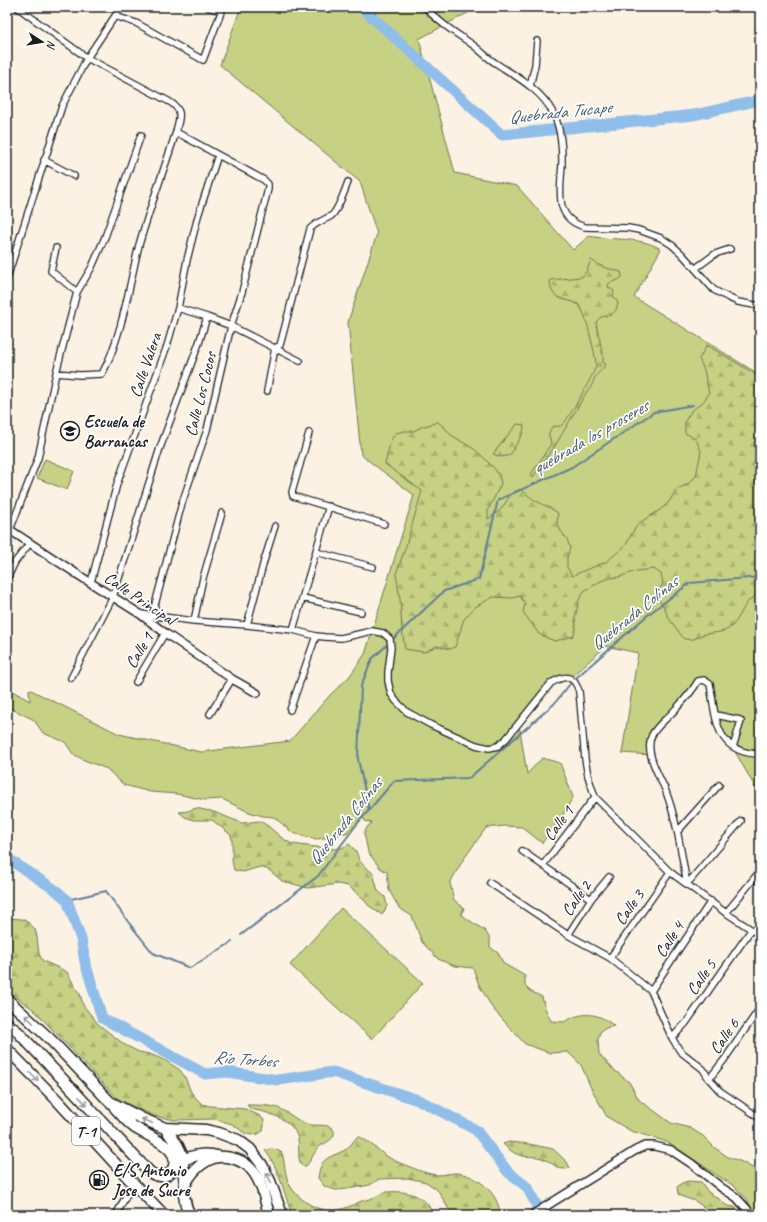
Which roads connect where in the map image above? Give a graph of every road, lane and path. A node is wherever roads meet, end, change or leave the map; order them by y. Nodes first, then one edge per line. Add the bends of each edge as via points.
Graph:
1 (17, 7) edge
2 (120, 7) edge
3 (208, 7) edge
4 (425, 7) edge
5 (222, 9) edge
6 (115, 16) junction
7 (537, 40) dead end
8 (87, 58) junction
9 (530, 86) junction
10 (176, 132) junction
11 (141, 134) dead end
12 (218, 155) junction
13 (44, 160) junction
14 (74, 176) dead end
15 (348, 182) dead end
16 (56, 248) dead end
17 (730, 249) dead end
18 (7, 258) edge
19 (13, 260) junction
20 (696, 268) junction
21 (7, 278) edge
22 (77, 292) junction
23 (760, 306) edge
24 (178, 308) junction
25 (207, 317) junction
26 (231, 326) junction
27 (275, 348) junction
28 (300, 361) dead end
29 (56, 373) junction
30 (267, 391) dead end
31 (308, 433) dead end
32 (329, 506) junction
33 (222, 513) dead end
34 (384, 524) dead end
35 (275, 526) dead end
36 (9, 529) edge
37 (30, 543) junction
38 (316, 552) junction
39 (373, 567) dead end
40 (7, 580) edge
41 (92, 582) junction
42 (113, 597) junction
43 (303, 598) junction
44 (361, 612) dead end
45 (140, 614) junction
46 (152, 616) junction
47 (194, 621) junction
48 (247, 625) junction
49 (294, 630) junction
50 (165, 633) junction
51 (316, 636) junction
52 (71, 678) dead end
53 (232, 678) junction
54 (136, 682) dead end
55 (257, 693) dead end
56 (290, 710) dead end
57 (210, 714) dead end
58 (716, 715) junction
59 (733, 747) junction
60 (760, 754) edge
61 (719, 785) dead end
62 (595, 797) junction
63 (741, 821) dead end
64 (678, 831) junction
65 (522, 851) dead end
66 (543, 866) junction
67 (760, 871) edge
68 (670, 872) junction
69 (608, 877) dead end
70 (490, 883) dead end
71 (687, 884) junction
72 (591, 899) junction
73 (711, 902) junction
74 (726, 913) junction
75 (752, 930) junction
76 (568, 935) junction
77 (760, 935) edge
78 (610, 958) junction
79 (651, 991) junction
80 (7, 999) edge
81 (760, 1008) edge
82 (7, 1023) edge
83 (672, 1038) junction
84 (7, 1049) edge
85 (709, 1079) junction
86 (110, 1102) junction
87 (760, 1118) edge
88 (165, 1128) junction
89 (220, 1157) junction
90 (179, 1162) junction
91 (133, 1183) junction
92 (185, 1185) junction
93 (116, 1215) edge
94 (164, 1215) edge
95 (190, 1215) edge
96 (270, 1215) edge
97 (282, 1215) edge
98 (532, 1215) edge
99 (750, 1215) edge

1 - 8 street
2 - 6 street
3 - 5 street
4 - 9 street via 456,34
5 - 6 street via 203,60 136,23
6 - 8 street
7 - 9 street
8 - 10 street via 177,107 180,112
8 - 13 street via 62,106
9 - 20 street via 548,104 558,125 562,160 561,207 568,218 585,226 628,228 651,234 672,245
10 - 12 street
10 - 29 street via 140,244 106,366 102,374
11 - 22 street via 105,237 92,267
12 - 24 street, Calle Valera via 198,216
12 - 26 street, Calle Los Cocos via 268,184 242,292
13 - 14 street
13 - 19 street
15 - 27 street via 332,215 310,229 280,345
16 - 22 street via 51,271
17 - 20 street via 715,254
18 - 19 street
19 - 21 street
20 - 23 street via 714,290 722,295 744,304
22 - 29 street
24 - 25 street
24 - 41 street, Calle Valera via 167,346 117,484
25 - 26 street
25 - 42 street via 160,448
26 - 27 street
26 - 46 street, Calle Los Cocos via 207,430 182,503
27 - 28 street
27 - 30 street
29 - 36 street via 38,458
31 - 32 street via 292,494
32 - 34 street
32 - 38 street
33 - 47 street via 203,578
35 - 48 street
36 - 37 street, Calle Principal
37 - 40 street via 15,562
37 - 41 street, Calle Principal
38 - 39 street
38 - 43 street
41 - 42 street, Calle Principal
42 - 45 street, Calle Principal
42 - 52 street
43 - 44 street
43 - 49 street
45 - 46 street
45 - 50 street, Calle Principal
46 - 47 street
47 - 48 street
48 - 49 street
49 - 51 street
50 - 53 street, Calle Principal
50 - 54 street, Calle 1
51 - 56 street
51 - 62 street via 341,638 372,631 383,633 390,639 388,680 391,694 396,701 407,712 431,725 476,745 489,748 498,746 506,739 551,683 561,677 570,677 576,682 579,691 585,759
53 - 55 street, Calle Principal
53 - 57 street
58 - 59 street via 719,731
58 - 59 street via 741,721
58 - 64 street via 710,684 707,681 698,681 671,715 656,728 649,744
59 - 60 street via 748,754
61 - 64 street
62 - 66 street, Calle 1
62 - 68 street
63 - 71 street
64 - 71 street
65 - 66 street
66 - 72 street
67 - 74 street
68 - 71 street
68 - 78 street, Calle 3
69 - 72 street, Calle 2
70 - 76 street
71 - 73 street
72 - 76 street, Calle 2
73 - 74 street
73 - 79 street, Calle 4
74 - 75 street
75 - 77 street
75 - 83 street, Calle 5 via 686,1023
76 - 78 street
78 - 79 street
79 - 83 street
86 -> 80 highway, T-1 via 50,1039
81 - 85 street, Calle 6
82 -> 90 highway via 151,1173 155,1176 165,1176
83 - 85 street via 680,1051 703,1069
84 -> 91 highway, T-1
85 - 87 street via 720,1091
88 -> 86 highway, T-1
86 - 90 highway via 134,1127 170,1150
88 - 90 highway via 178,1146
97 -> 88 highway, T-1 via 262,1164 250,1149 238,1140 206,1130
89 - 90 highway via 209,1153
89 - 92 highway via 209,1159 199,1167
89 - 96 highway via 230,1157 251,1168 257,1177
90 - 92 highway
91 - 93 street
91 - 94 highway, T-1
92 - 95 highway via 184,1195
98 - 99 street via 645,1146 671,1150 736,1197

